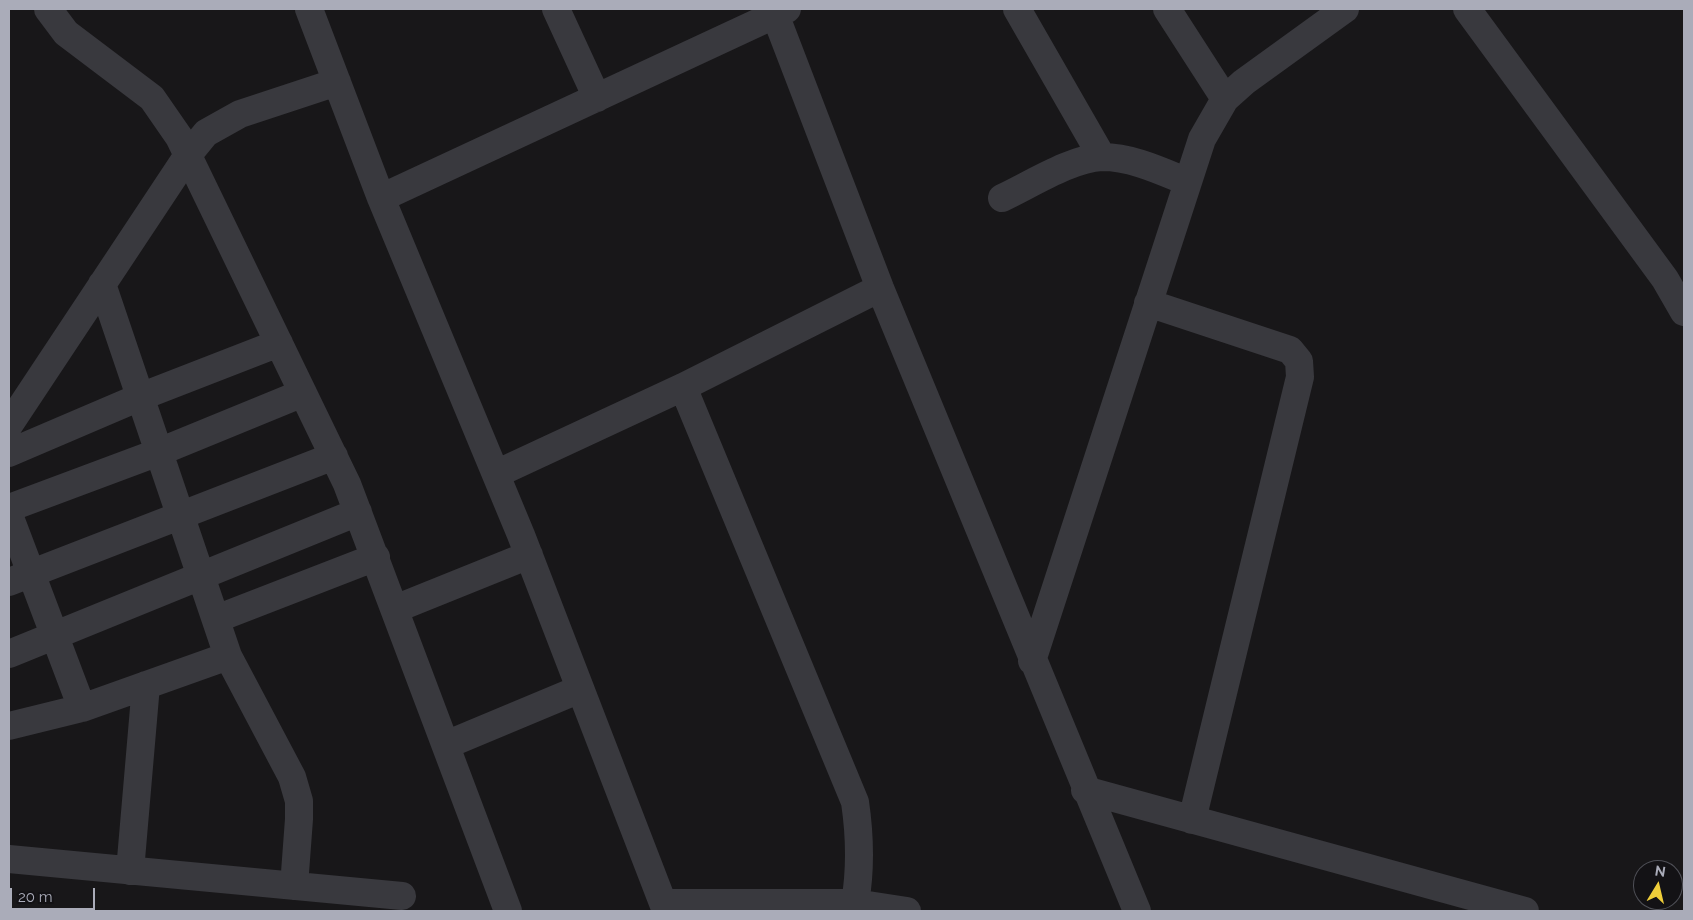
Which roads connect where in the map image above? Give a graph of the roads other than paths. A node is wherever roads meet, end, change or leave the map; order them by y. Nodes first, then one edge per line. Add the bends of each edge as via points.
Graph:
1 (48, 9) edge
2 (309, 9) edge
3 (556, 9) edge
4 (1018, 9) edge
5 (1167, 9) edge
6 (1467, 9) edge
7 (778, 11) edge
8 (1333, 12) edge
9 (337, 82) junction
10 (596, 98) junction
11 (1225, 100) junction
12 (188, 155) junction
13 (1102, 157) junction
14 (1188, 182) junction
15 (381, 198) junction
16 (1002, 198) dead end
17 (102, 284) junction
18 (880, 288) junction
19 (1148, 303) junction
20 (1684, 312) edge
21 (279, 343) junction
22 (684, 386) junction
23 (303, 393) junction
24 (140, 398) junction
25 (9, 425) edge
26 (159, 452) junction
27 (9, 453) edge
28 (334, 456) junction
29 (496, 474) junction
30 (9, 508) edge
31 (358, 512) junction
32 (9, 515) edge
33 (180, 516) junction
34 (529, 555) junction
35 (376, 557) junction
36 (202, 577) junction
37 (20, 578) edge
38 (395, 609) junction
39 (216, 619) junction
40 (54, 636) junction
41 (9, 654) edge
42 (228, 656) junction
43 (1032, 661) junction
44 (146, 685) junction
45 (580, 689) junction
46 (82, 708) junction
47 (9, 726) edge
48 (446, 745) junction
49 (1085, 790) junction
50 (1192, 820) junction
51 (9, 860) edge
52 (130, 871) junction
53 (294, 886) junction
54 (402, 896) dead end
55 (855, 903) junction
56 (665, 907) edge
57 (900, 910) edge
58 (508, 911) edge
59 (1137, 911) edge
60 (1525, 911) edge

1 - 12 street via 66,34 152,98
2 - 9 street
3 - 10 street
4 - 13 street
5 - 11 street
6 - 20 street via 1665,278
7 - 10 street
7 - 18 street
8 - 11 street
9 - 12 street via 240,114 206,133
9 - 15 street
10 - 15 street
11 - 14 street via 1202,139
12 - 17 street
12 - 21 street
13 - 14 street via 1147,165
13 - 16 street via 1074,164
14 - 19 street
15 - 29 street
17 - 24 street
17 - 25 street
18 - 22 street
18 - 43 street
19 - 43 street
19 - 50 street via 1290,350 1298,361 1300,377
21 - 23 street
21 - 24 street
22 - 29 street
22 - 55 street via 855,802 860,868
23 - 26 street
23 - 28 street
24 - 26 street
24 - 27 street
26 - 30 street
26 - 33 street
28 - 31 street
28 - 33 street
29 - 34 street
31 - 35 street
31 - 36 street
32 - 37 street
33 - 36 street
33 - 37 street
34 - 38 street
34 - 45 street
35 - 38 street
35 - 39 street
36 - 39 street
36 - 40 street
37 - 40 street
38 - 48 street
39 - 42 street
40 - 41 street
40 - 46 street
42 - 44 street
42 - 53 street via 292,776 299,801
43 - 49 street
44 - 46 street
44 - 52 street
45 - 48 street
45 - 56 street
46 - 47 street
48 - 58 street
49 - 50 street
49 - 59 street
50 - 60 street
51 - 52 street
52 - 53 street
53 - 54 street
55 - 56 street
55 - 57 street

